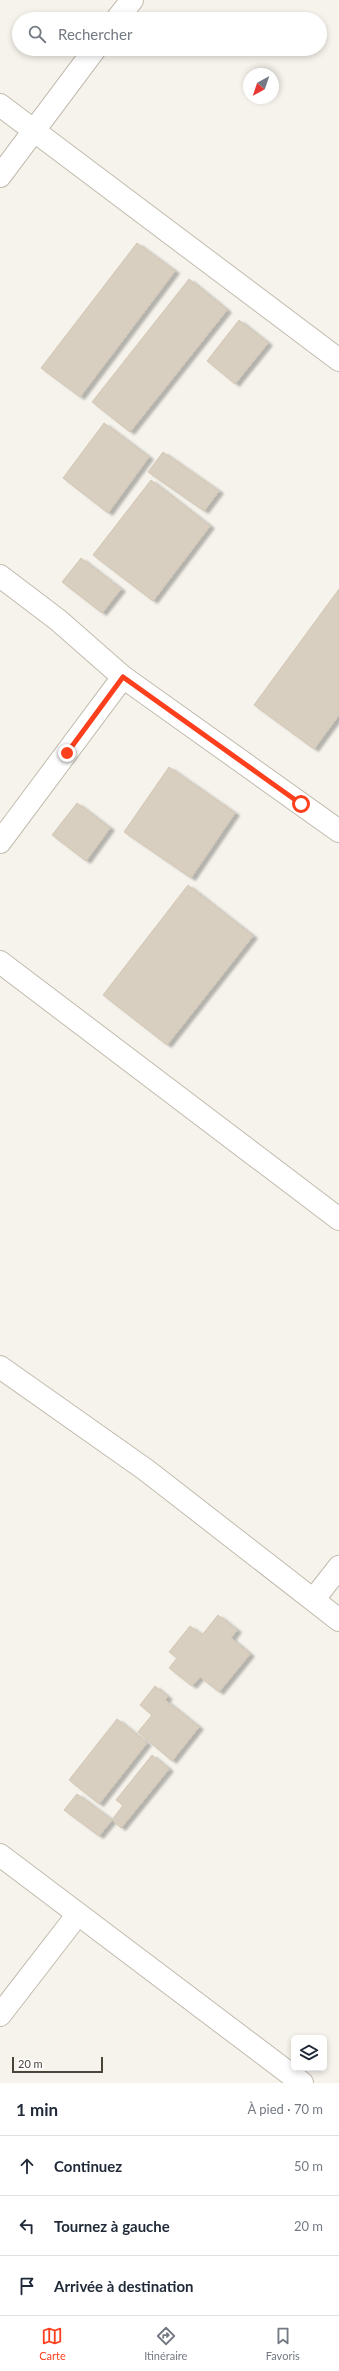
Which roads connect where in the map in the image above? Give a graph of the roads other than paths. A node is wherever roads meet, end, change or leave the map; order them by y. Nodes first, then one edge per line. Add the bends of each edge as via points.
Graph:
1 (132, 0) edge
2 (123, 12) edge
3 (90, 56) edge
4 (0, 105) edge
5 (34, 131) junction
6 (0, 176) edge
7 (339, 360) edge
8 (0, 576) edge
9 (123, 677) junction
10 (339, 831) edge
11 (0, 842) edge
12 (0, 962) edge
13 (339, 1219) edge
14 (0, 1367) edge
15 (339, 1567) edge
16 (314, 1599) junction
17 (339, 1620) edge
18 (0, 1855) edge
19 (78, 1914) junction
20 (0, 2015) edge
21 (302, 2083) edge

1 - 2 street
3 - 5 street
4 - 5 street
5 - 6 street
5 - 7 street
8 - 9 street via 58,620
9 - 10 street
9 - 11 street
12 - 13 street
14 - 16 street via 146,1470
15 - 16 street
16 - 17 street
18 - 19 street
19 - 20 street
19 - 21 street

